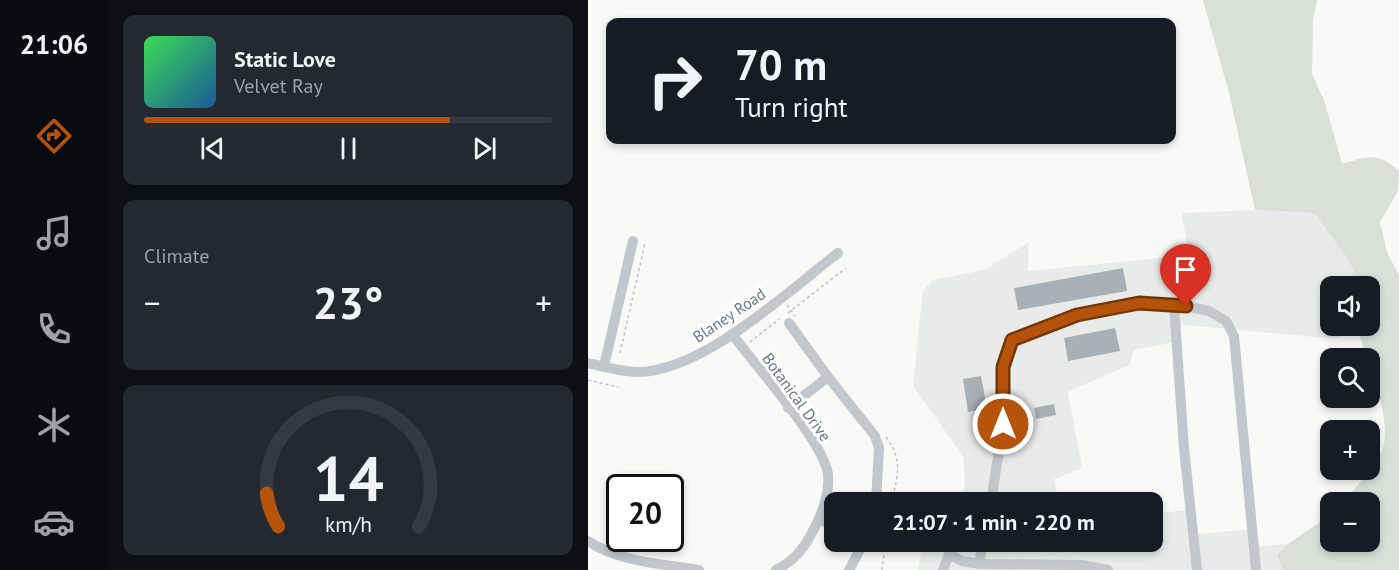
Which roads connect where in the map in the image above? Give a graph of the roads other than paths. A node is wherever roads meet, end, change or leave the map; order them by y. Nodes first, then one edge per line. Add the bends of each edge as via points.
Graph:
1 (633, 241) dead end
2 (838, 253) dead end
3 (1174, 305) junction
4 (789, 323) dead end
5 (732, 334) junction
6 (588, 363) edge
7 (603, 366) junction
8 (828, 377) junction
9 (788, 408) junction
10 (877, 492) edge
11 (993, 492) edge
12 (819, 519) junction
13 (824, 521) edge
14 (588, 541) edge
15 (859, 552) edge
16 (981, 552) edge
17 (979, 564) junction
18 (661, 567) edge
19 (699, 570) edge
20 (776, 570) edge
21 (849, 570) edge
22 (943, 570) edge
23 (1108, 570) edge
24 (1197, 570) edge
25 (1256, 570) edge

1 - 7 street
2 - 5 street, Blaney Road
3 - 11 street via 1139,303 1077,315 1012,340 1003,367 1003,424
3 - 24 street
3 - 25 street via 1209,311 1226,321 1234,336
4 - 8 street
5 - 7 street, Blaney Road via 690,358 640,372
5 - 9 street, Botanical Drive
6 - 7 street, Blaney Road
8 - 9 street
8 - 10 street via 875,436 879,448
9 - 12 street, Botanical Drive via 825,463 828,488
12 - 13 street
12 - 20 street, Botanical Drive via 801,552
14 - 18 street via 608,552
15 - 21 street
16 - 17 street
17 - 22 street via 949,554
17 - 23 street via 1082,565
18 - 19 street

